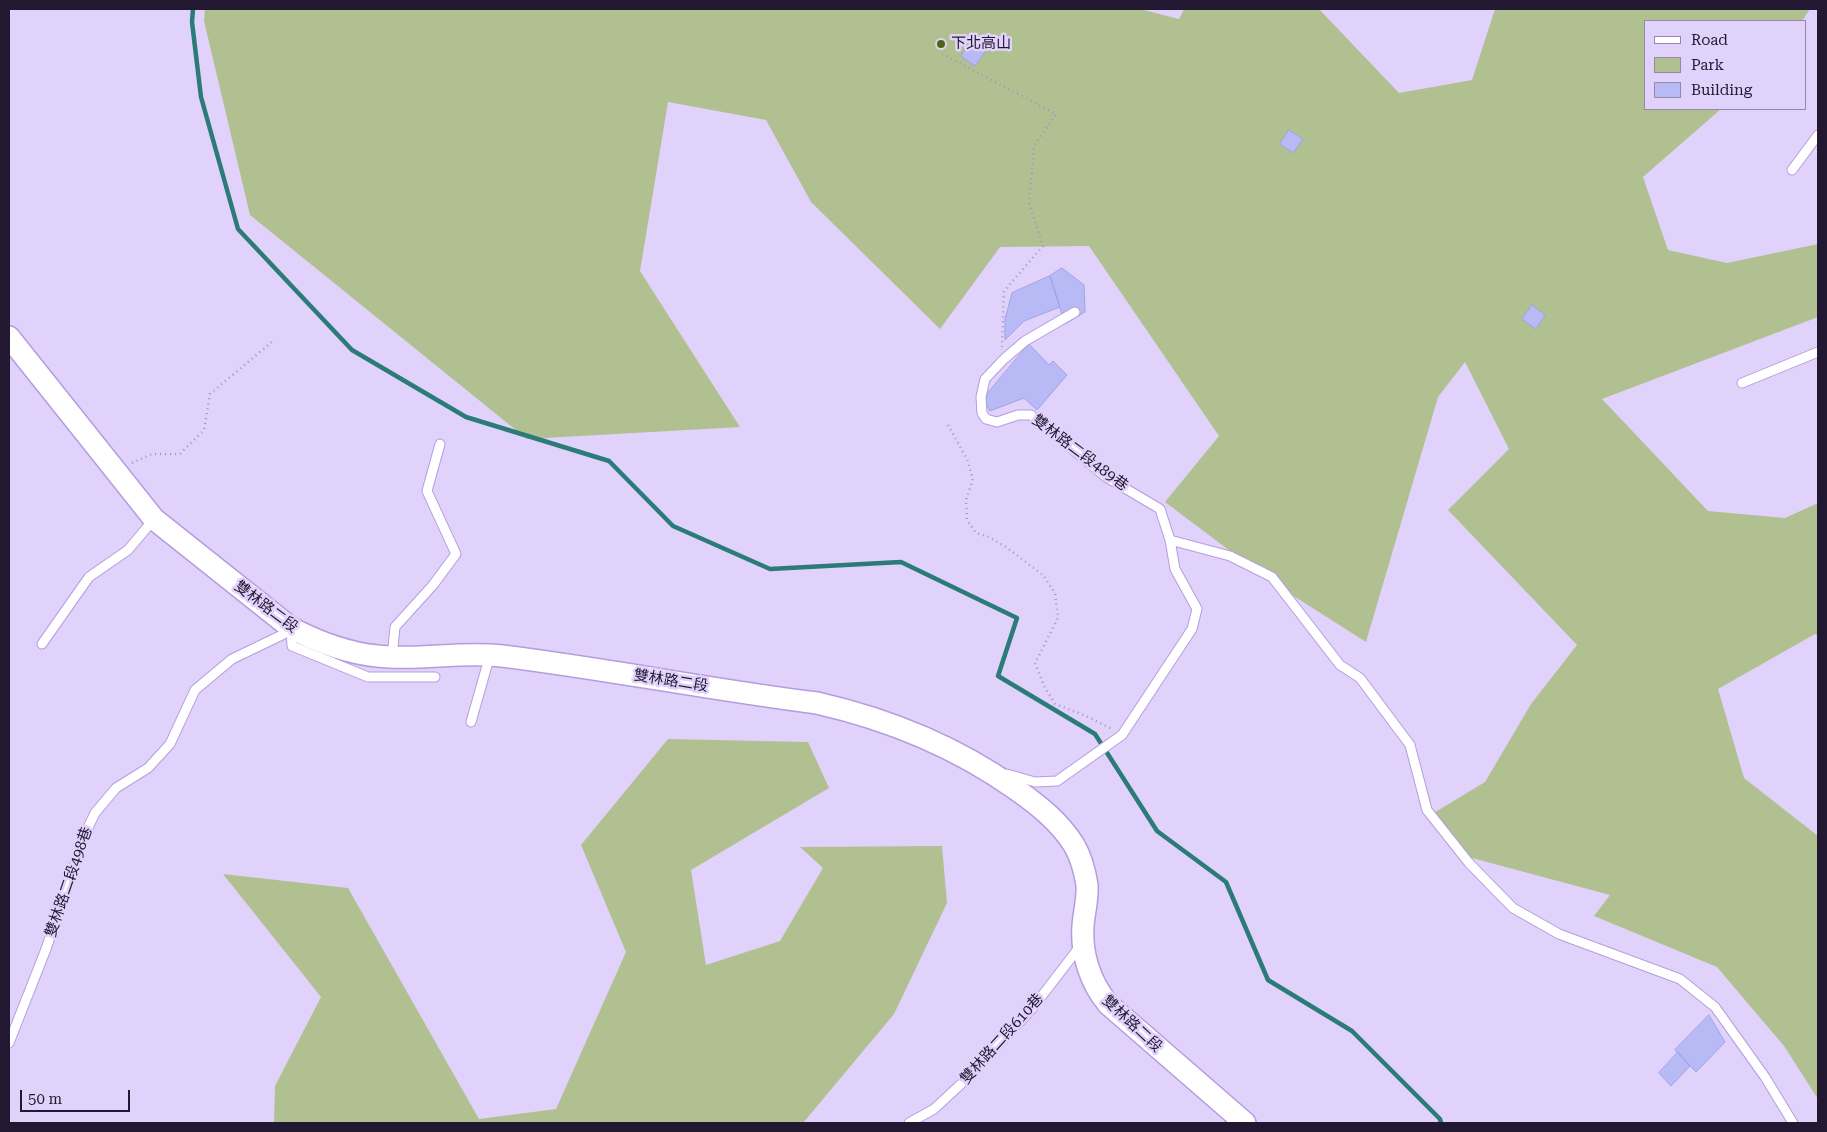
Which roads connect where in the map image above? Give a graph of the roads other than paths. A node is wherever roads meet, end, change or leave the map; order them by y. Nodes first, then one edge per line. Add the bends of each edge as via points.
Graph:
1 (1818, 135) edge
2 (1792, 170) dead end
3 (1076, 312) dead end
4 (9, 337) edge
5 (1818, 352) edge
6 (1742, 382) dead end
7 (440, 444) dead end
8 (154, 520) junction
9 (1170, 540) junction
10 (291, 628) junction
11 (42, 644) dead end
12 (490, 655) junction
13 (392, 657) junction
14 (434, 677) dead end
15 (470, 722) dead end
16 (985, 768) junction
17 (1083, 942) junction
18 (9, 1043) edge
19 (909, 1123) edge
20 (1245, 1123) edge
21 (1793, 1123) edge

1 - 2 lane
3 - 9 lane, 雙林路二段489巷 via 1025,341 1004,358 986,379 981,397 982,413 986,419 997,422 1031,415 1106,477 1160,509
4 - 8 street, 雙林路二段
5 - 6 lane
7 - 13 lane via 427,491 456,554 395,627
8 - 10 street, 雙林路二段
8 - 11 lane via 128,550 89,576
9 - 16 lane, 雙林路二段489巷 via 1175,568 1197,609 1192,629 1122,734 1057,781 1035,782
9 - 21 lane via 1230,556 1272,577 1340,665 1360,678 1410,745 1427,810 1470,863 1513,908 1558,934 1680,979 1715,1007
10 - 13 street, 雙林路二段 via 342,649
10 - 14 lane via 292,646 368,677
10 - 18 lane, 雙林路二段498巷 via 232,659 195,690 170,744 148,768 116,788 95,813
12 - 13 street, 雙林路二段
12 - 15 lane
12 - 16 street, 雙林路二段 via 817,703 916,734
16 - 17 street, 雙林路二段 via 1039,805 1075,847 1086,885
17 - 19 lane, 雙林路二段610巷 via 1031,1010 961,1084 934,1109
17 - 20 street, 雙林路二段 via 1092,980 1108,1004

